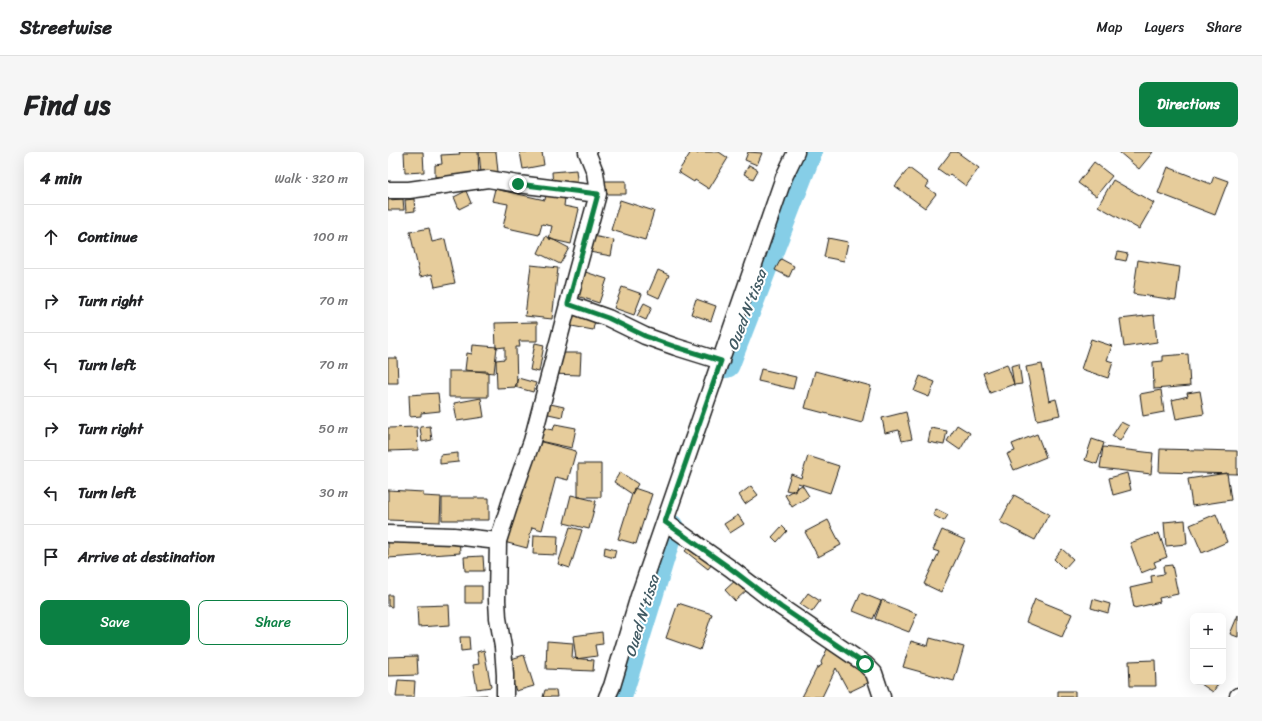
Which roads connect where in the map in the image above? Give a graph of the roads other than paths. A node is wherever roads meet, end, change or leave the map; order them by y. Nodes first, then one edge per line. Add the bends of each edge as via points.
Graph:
1 (587, 152) edge
2 (796, 152) edge
3 (388, 190) edge
4 (598, 194) junction
5 (568, 304) junction
6 (721, 361) junction
7 (665, 522) junction
8 (388, 534) edge
9 (498, 541) junction
10 (504, 697) edge
11 (607, 697) edge
12 (882, 697) edge

1 - 4 street via 595,172
2 - 6 street via 784,177
3 - 4 street via 409,190 488,179
4 - 5 street
5 - 6 street via 608,318 645,336
5 - 9 street via 532,441
6 - 7 street
7 - 11 street
7 - 12 street via 781,607 865,664 874,673
8 - 9 street via 454,536
9 - 10 street via 497,600 503,647

